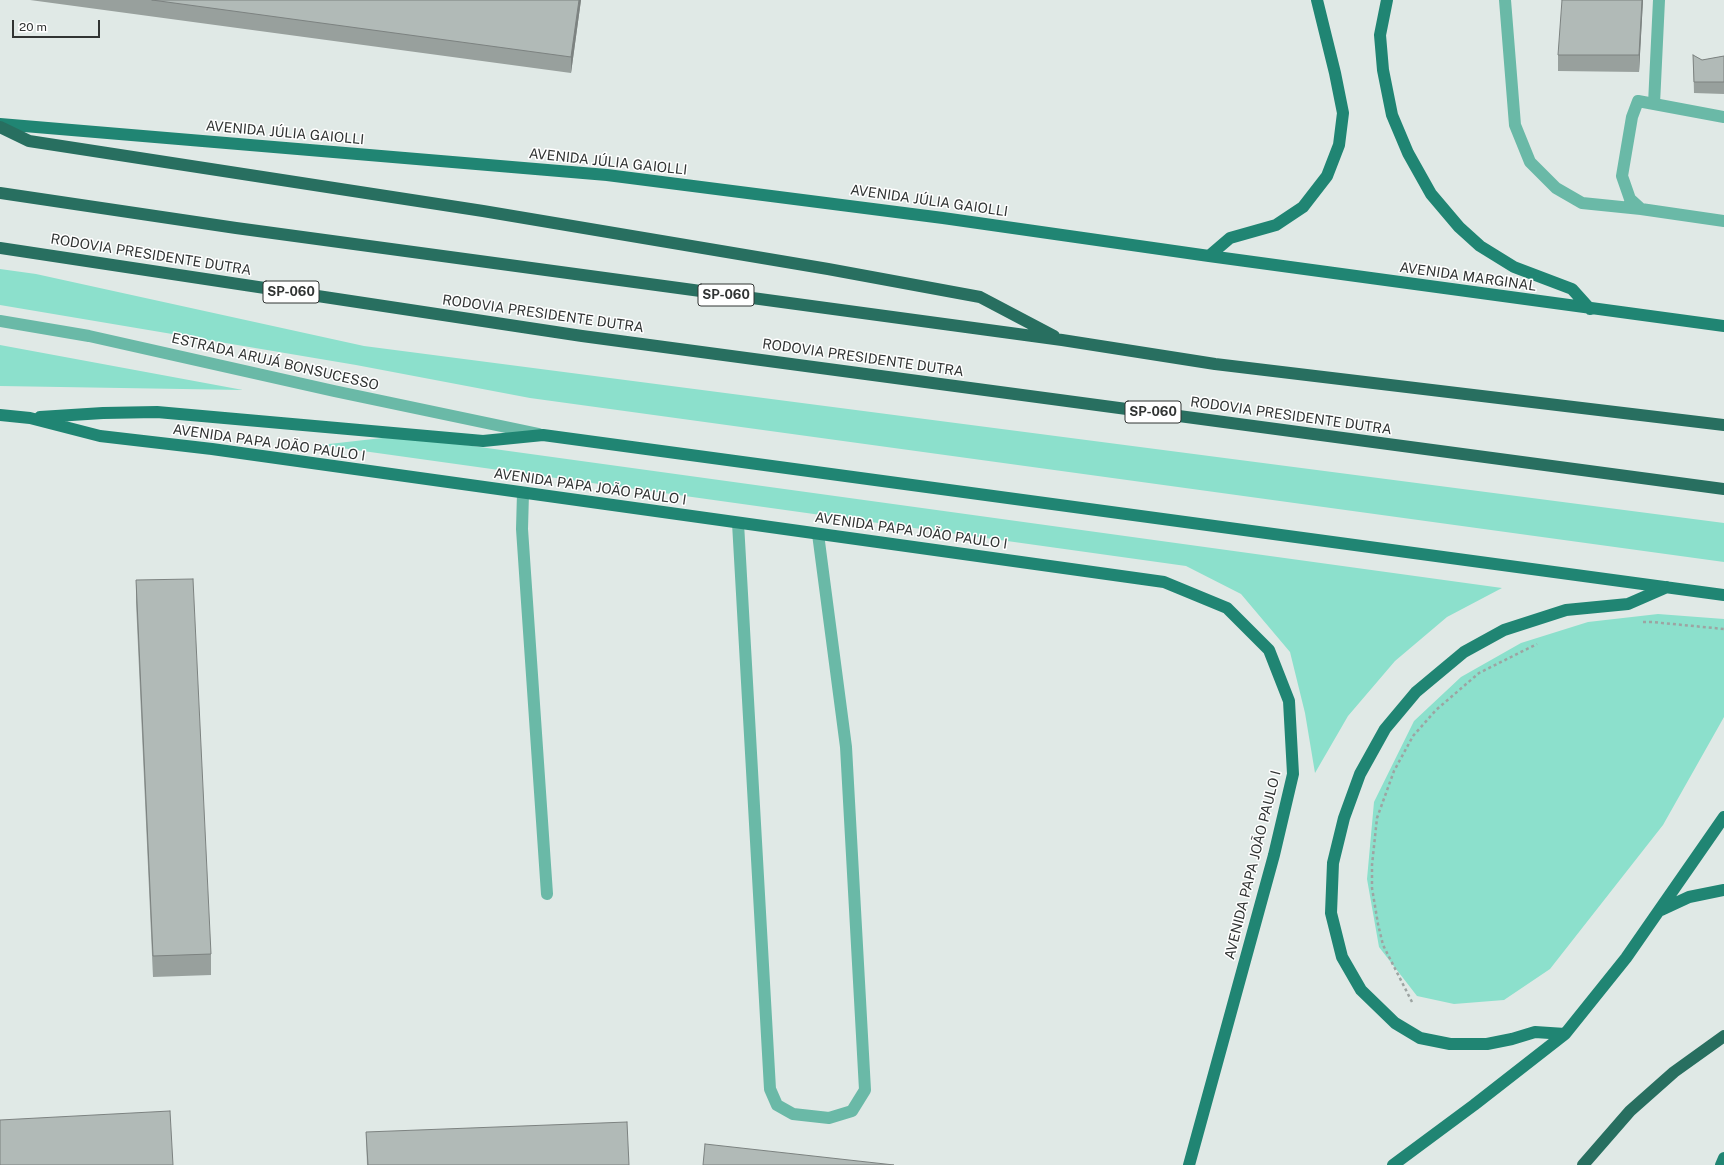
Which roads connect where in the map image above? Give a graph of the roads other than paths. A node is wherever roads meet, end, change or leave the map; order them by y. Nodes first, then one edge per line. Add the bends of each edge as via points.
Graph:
1 (1317, 0) edge
2 (1387, 0) edge
3 (1505, 0) edge
4 (1659, 0) edge
5 (1654, 104) junction
6 (1724, 117) edge
7 (0, 126) edge
8 (0, 193) edge
9 (1641, 209) junction
10 (1724, 221) edge
11 (0, 248) edge
12 (1209, 256) junction
13 (1590, 309) junction
14 (0, 321) edge
15 (1724, 326) edge
16 (1062, 340) junction
17 (0, 415) edge
18 (30, 418) junction
19 (1724, 425) edge
20 (543, 435) junction
21 (1724, 489) edge
22 (523, 493) junction
23 (738, 522) junction
24 (818, 534) junction
25 (1667, 587) junction
26 (1719, 594) edge
27 (1724, 817) edge
28 (1724, 890) edge
29 (547, 894) dead end
30 (1660, 911) junction
31 (1565, 1034) junction
32 (1724, 1036) edge
33 (1724, 1158) edge
34 (1189, 1165) edge
35 (1393, 1165) edge
36 (1583, 1165) edge
37 (1721, 1165) edge

1 - 12 main road via 1343,113 1339,145 1327,176 1303,207 1276,225 1230,238
2 - 13 main road via 1380,36 1383,70 1392,115 1408,154 1431,194 1459,227 1480,246 1514,267 1572,289
3 - 9 street via 1515,125 1530,162 1556,188 1582,203
4 - 5 street
5 - 6 street
5 - 9 street via 1638,101 1632,117 1622,176 1630,199
7 - 12 main road, AVENIDA JÚLIA GAIOLLI via 607,175 943,218
7 - 16 highway via 29,141 483,211 828,269 980,298
8 - 16 highway, SP-060 via 244,230
9 - 10 street
11 - 21 highway, RODOVIA PRESIDENTE DUTRA / SP-060 via 590,337
12 - 13 main road, AVENIDA MARGINAL
13 - 15 main road, AVENIDA MARGINAL
14 - 20 street, ESTRADA ARUJÁ BONSUCESSO via 89,336
16 - 19 highway, SP-060 via 1223,365
17 - 18 main road, AVENIDA PAPA JOÃO PAULO I
18 - 20 main road via 157,412 482,441
18 - 22 main road, AVENIDA PAPA JOÃO PAULO I via 100,436
20 - 25 main road
22 - 23 main road, AVENIDA PAPA JOÃO PAULO I
22 - 29 street via 522,529
23 - 24 main road, AVENIDA PAPA JOÃO PAULO I
23 - 24 street via 770,1089 777,1105 793,1114 829,1118 852,1110 865,1090 846,747
24 - 34 main road, AVENIDA PAPA JOÃO PAULO I via 1164,582 1227,608 1270,650 1289,701 1293,774 1274,855
25 - 26 main road
25 - 31 main road via 1628,604 1566,610 1504,630 1464,652 1416,692 1385,729 1360,774 1344,818 1333,863 1331,913 1342,957 1361,990 1395,1024 1420,1038 1450,1044 1487,1044 1535,1032
27 - 30 main road
28 - 30 main road via 1689,897
30 - 31 main road
31 - 35 main road
32 - 36 highway via 1674,1072 1630,1111
33 - 37 main road

